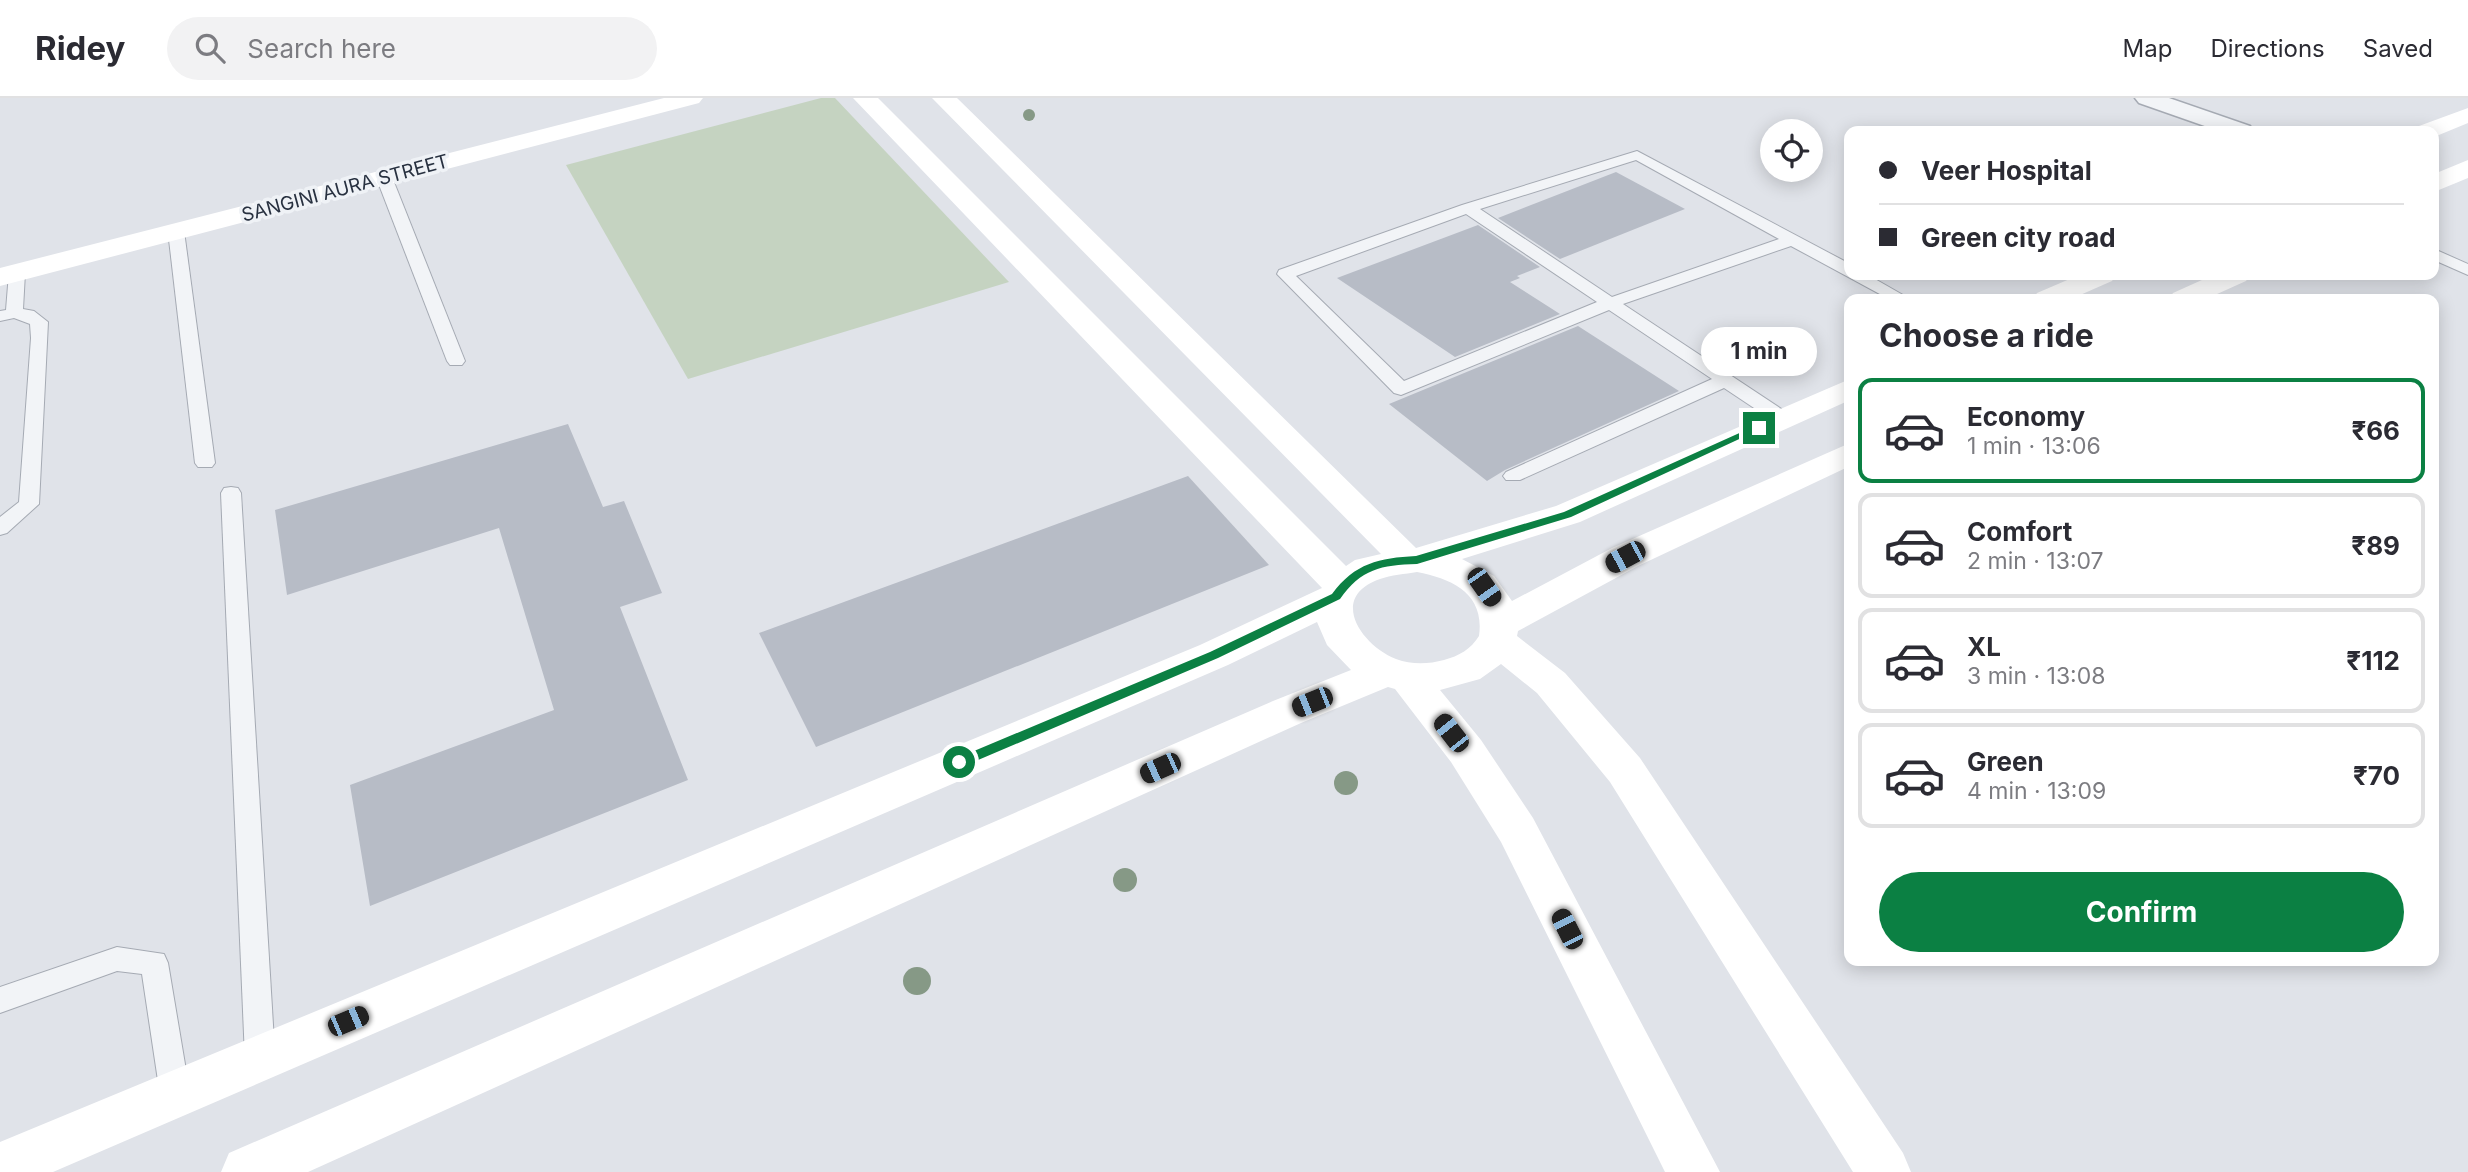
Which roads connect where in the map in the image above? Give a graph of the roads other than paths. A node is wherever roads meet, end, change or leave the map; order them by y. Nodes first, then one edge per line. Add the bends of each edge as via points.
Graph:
1 (691, 98) edge
2 (865, 98) edge
3 (944, 98) edge
4 (2147, 98) edge
5 (2468, 115) edge
6 (2227, 126) edge
7 (2439, 127) edge
8 (384, 177) junction
9 (1468, 208) junction
10 (176, 232) junction
11 (1792, 240) junction
12 (2439, 256) edge
13 (1844, 268) edge
14 (2468, 270) edge
15 (8, 275) edge
16 (1865, 280) edge
17 (2091, 280) edge
18 (2225, 280) edge
19 (1892, 294) edge
20 (2058, 294) edge
21 (2194, 294) edge
22 (1610, 303) junction
23 (7, 315) edge
24 (456, 360) dead end
25 (1726, 380) junction
26 (1844, 391) edge
27 (1782, 418) junction
28 (1844, 456) edge
29 (205, 463) dead end
30 (1513, 476) dead end
31 (230, 492) dead end
32 (0, 528) edge
33 (1412, 560) junction
34 (1339, 591) junction
35 (1499, 632) junction
36 (1398, 674) junction
37 (0, 1000) edge
38 (260, 1058) junction
39 (175, 1094) junction
40 (0, 1168) edge
41 (248, 1172) edge
42 (1693, 1172) edge
43 (1884, 1172) edge

1 - 8 street, SANGINI AURA STREET
2 - 34 street
3 - 33 street
4 - 6 street
5 - 7 street
8 - 10 street, SANGINI AURA STREET
8 - 24 lane
9 - 11 lane via 1637,155
9 - 22 lane
9 - 22 lane via 1285,274 1401,388
10 - 15 street, SANGINI AURA STREET
10 - 29 lane
11 - 13 lane
11 - 22 lane
12 - 14 lane
15 - 23 lane
16 - 19 lane
17 - 20 street
18 - 21 street
22 - 25 lane
23 - 32 lane via 28,315 39,322 38,366 29,504
25 - 27 lane
25 - 30 lane
26 - 27 street
27 - 33 street via 1568,514
28 - 35 street via 1625,557
31 - 38 lane
33 - 34 street via 1368,568
33 - 35 street via 1443,565 1484,587 1496,604
34 - 36 street via 1332,616 1338,636 1354,654 1378,669
34 - 38 street via 1214,655
35 - 36 street via 1485,657 1465,669 1438,676
35 - 43 street via 1551,683 1625,770
36 - 41 street via 1287,712
36 - 42 street via 1466,751 1517,831
37 - 39 lane via 117,959 154,963
38 - 39 street
39 - 40 street

